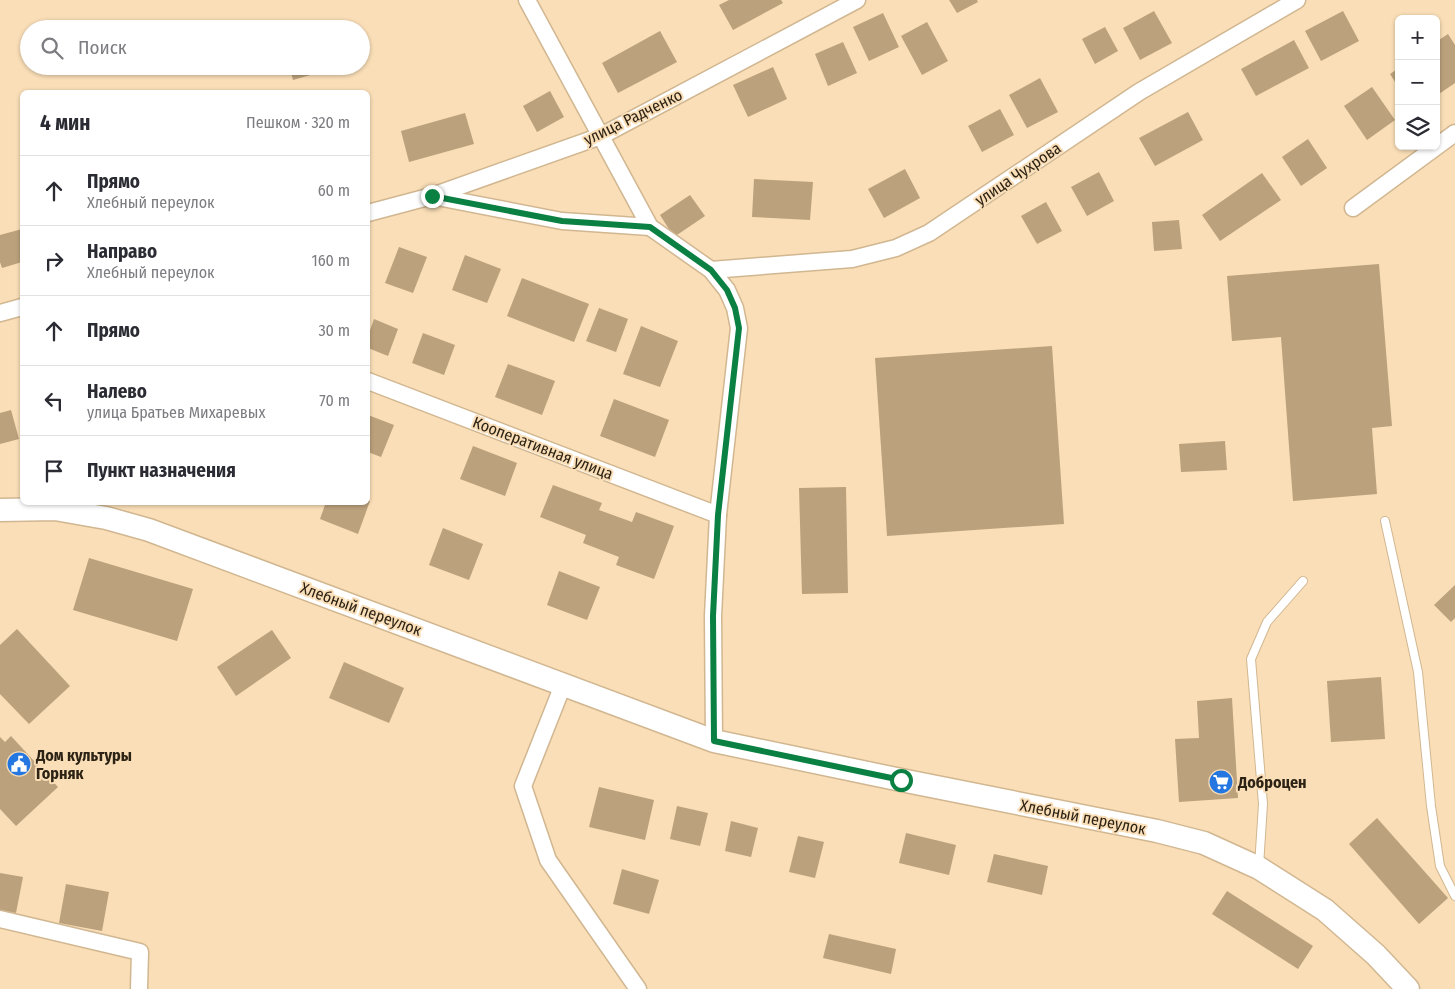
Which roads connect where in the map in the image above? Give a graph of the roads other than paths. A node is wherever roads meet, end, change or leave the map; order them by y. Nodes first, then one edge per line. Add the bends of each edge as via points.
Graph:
1 (527, 0) edge
2 (857, 0) edge
3 (1297, 0) edge
4 (1455, 133) edge
5 (601, 136) junction
6 (432, 196) junction
7 (1353, 208) dead end
8 (370, 212) edge
9 (650, 227) junction
10 (711, 270) junction
11 (20, 308) edge
12 (0, 313) edge
13 (370, 382) edge
14 (0, 510) edge
15 (718, 515) junction
16 (1385, 521) dead end
17 (1303, 581) dead end
18 (563, 685) junction
19 (714, 741) junction
20 (1259, 868) junction
21 (1455, 896) edge
22 (0, 919) edge
23 (139, 989) edge
24 (638, 989) edge
25 (1408, 989) edge

1 - 5 street
2 - 5 street, улица Радченко
3 - 10 street, улица Чухрова via 1140,92 921,237 896,248 852,259
4 - 7 street
5 - 6 street, улица Радченко
5 - 9 street
6 - 8 street, улица Радченко
6 - 9 street via 562,221
9 - 10 street
10 - 15 street via 727,290 739,328
11 - 12 street
13 - 15 street, Кооперативная улица
14 - 18 street, Хлебный переулок via 55,509 148,530
15 - 19 street via 713,616
16 - 21 lane via 1418,672 1440,866
17 - 20 lane via 1267,622 1250,658 1263,804
18 - 19 street, Хлебный переулок
18 - 24 street via 523,786 548,860
19 - 20 street, Хлебный переулок via 1156,831 1204,844
20 - 25 street, Хлебный переулок via 1325,910 1376,955
22 - 23 street via 140,952

